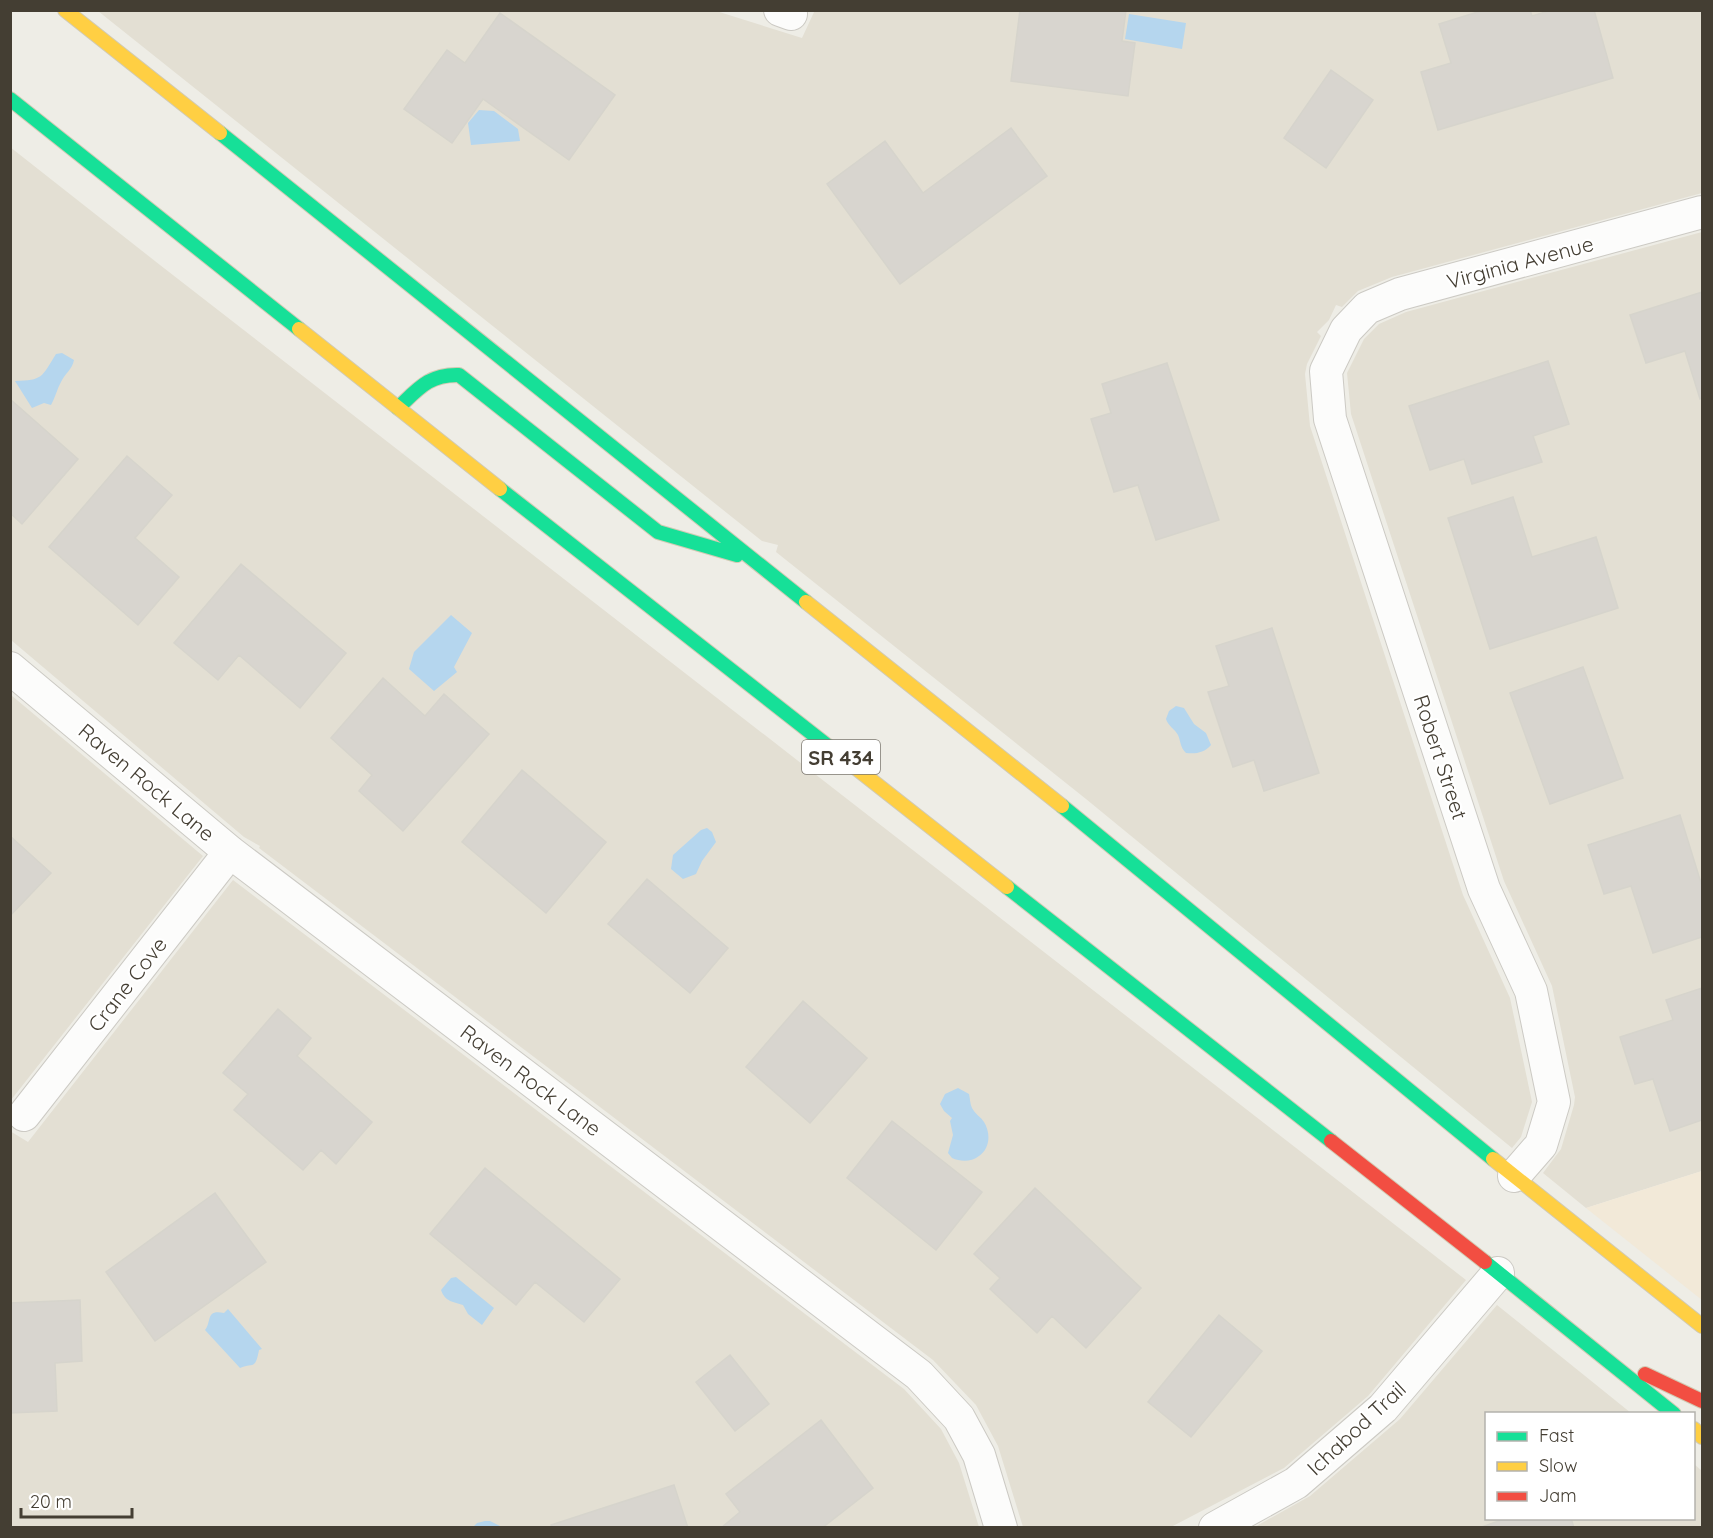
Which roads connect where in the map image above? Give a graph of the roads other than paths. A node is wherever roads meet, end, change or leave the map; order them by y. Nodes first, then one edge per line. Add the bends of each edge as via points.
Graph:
1 (65, 10) edge
2 (10, 99) edge
3 (1702, 212) edge
4 (1347, 330) joint
5 (398, 408) junction
6 (751, 558) junction
7 (10, 668) edge
8 (230, 852) junction
9 (24, 1115) dead end
10 (1514, 1176) junction
11 (1497, 1273) junction
12 (1702, 1326) edge
13 (1595, 1349) junction
14 (1702, 1401) edge
15 (1673, 1412) edge
16 (1001, 1527) edge
17 (1215, 1527) edge

1 - 6 main road
2 - 5 main road, SR 434
3 - 4 street, Virginia Avenue via 1400,294 1367,308
4 - 10 street, Robert Street via 1326,371 1330,419 1484,889 1531,992 1554,1102 1541,1145
5 - 6 main road via 433,378 459,375 658,532
5 - 11 main road, SR 434
6 - 10 main road via 1071,813
7 - 8 street, Raven Rock Lane
8 - 9 street, Crane Cove
8 - 16 street, Raven Rock Lane via 919,1375 959,1418 979,1455
10 - 12 main road
11 - 13 main road, SR 434
11 - 17 street, Ichabod Trail via 1383,1408 1296,1483
13 - 14 main road
13 - 15 main road, SR 434

